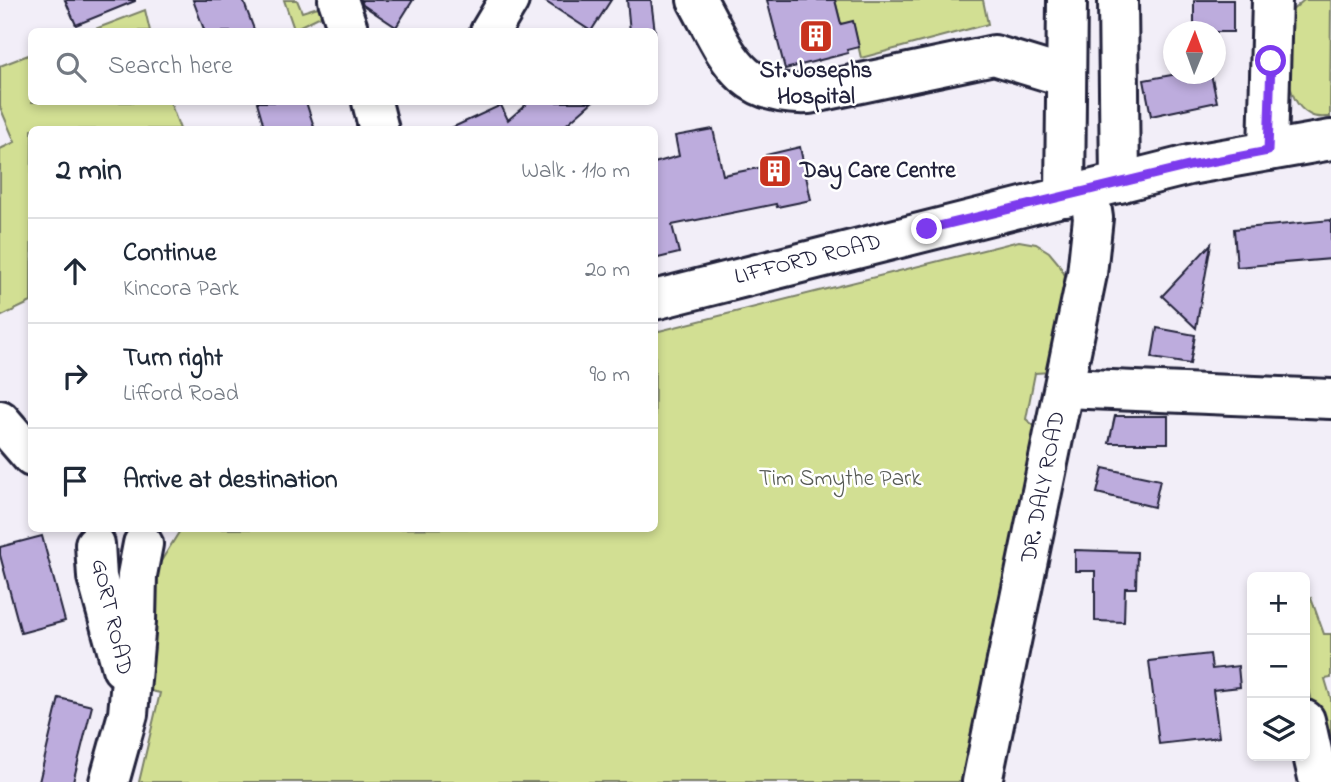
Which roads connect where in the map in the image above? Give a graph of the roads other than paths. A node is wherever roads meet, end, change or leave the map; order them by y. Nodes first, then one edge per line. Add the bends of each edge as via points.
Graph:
1 (338, 0) edge
2 (509, 0) edge
3 (697, 0) edge
4 (1067, 0) edge
5 (1118, 0) edge
6 (1272, 0) edge
7 (348, 28) edge
8 (492, 28) edge
9 (1066, 77) junction
10 (373, 105) edge
11 (378, 126) edge
12 (1331, 140) edge
13 (1268, 151) junction
14 (1091, 190) junction
15 (658, 299) edge
16 (1064, 388) junction
17 (1331, 399) edge
18 (90, 536) edge
19 (148, 536) edge
20 (128, 690) junction
21 (1310, 742) edge
22 (109, 782) edge
23 (982, 782) edge
24 (1319, 782) edge

1 - 7 main road
2 - 8 main road
3 - 9 main road via 734,67 756,85 785,95 809,94 994,55
4 - 9 main road
5 - 14 main road
6 - 13 main road
9 - 14 main road
10 - 11 main road
12 - 13 main road, LIFFORD ROAD
13 - 14 main road, LIFFORD ROAD
14 - 15 main road, LIFFORD ROAD
14 - 16 main road, DR. DALY ROAD via 1087,274
16 - 17 main road
16 - 23 main road, DR. DALY ROAD
18 - 19 main road via 114,552 124,553
18 - 20 main road, GORT ROAD
19 - 20 main road, GORT ROAD via 137,575
20 - 22 main road, GORT ROAD via 128,714
21 - 24 main road

